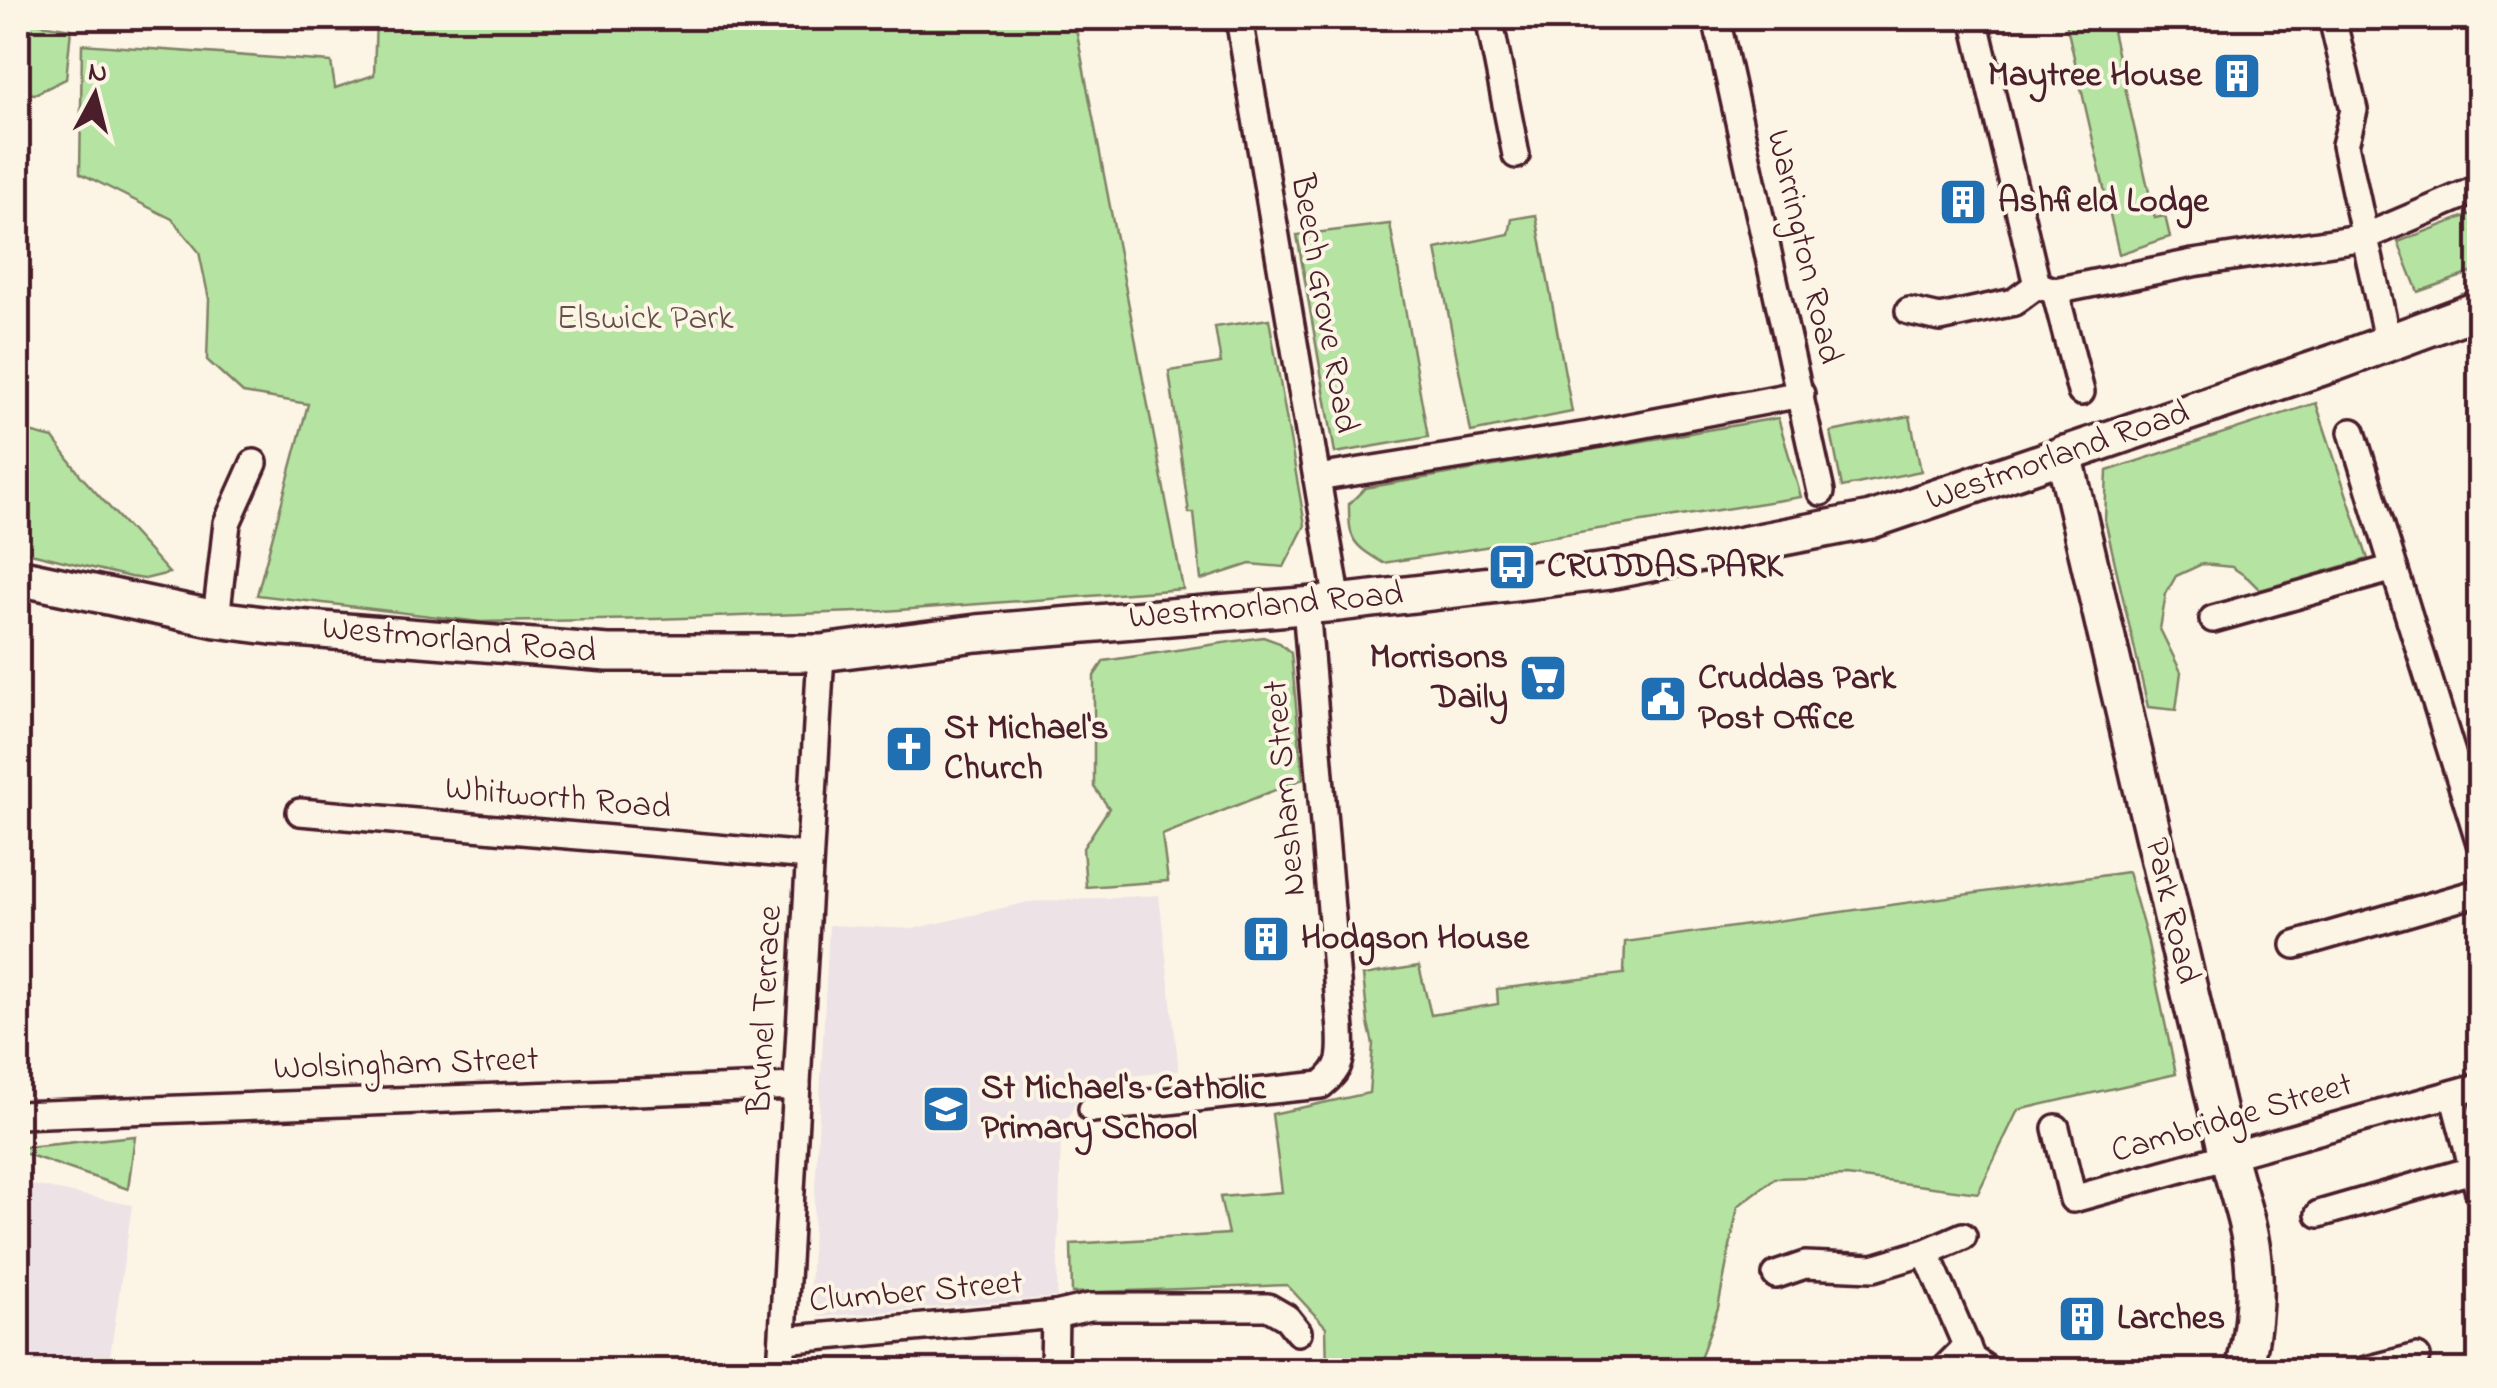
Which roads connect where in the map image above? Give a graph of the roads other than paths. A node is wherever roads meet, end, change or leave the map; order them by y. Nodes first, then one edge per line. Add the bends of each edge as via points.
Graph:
1 (1239, 18) edge
2 (1489, 18) edge
3 (1716, 18) edge
4 (1974, 18) edge
5 (2332, 18) edge
6 (1516, 155) dead end
7 (2480, 188) edge
8 (2365, 237) junction
9 (2046, 288) junction
10 (2480, 309) edge
11 (1909, 311) dead end
12 (2388, 344) junction
13 (2081, 392) dead end
14 (1801, 394) junction
15 (2352, 432) dead end
16 (2064, 454) junction
17 (254, 462) dead end
18 (1317, 478) junction
19 (1821, 492) dead end
20 (2394, 568) junction
21 (18, 577) edge
22 (1322, 604) junction
23 (216, 619) junction
24 (2213, 619) dead end
25 (821, 653) junction
26 (300, 812) dead end
27 (2480, 844) edge
28 (809, 856) junction
29 (2480, 892) edge
30 (2295, 945) dead end
31 (797, 1086) junction
32 (2480, 1086) edge
33 (2453, 1094) junction
34 (1092, 1109) dead end
35 (18, 1115) edge
36 (2056, 1128) dead end
37 (2228, 1156) junction
38 (2472, 1170) junction
39 (2480, 1196) edge
40 (2319, 1214) dead end
41 (1962, 1236) dead end
42 (1926, 1252) junction
43 (1776, 1275) dead end
44 (1055, 1315) junction
45 (1298, 1332) dead end
46 (783, 1340) junction
47 (1967, 1346) junction
48 (2417, 1357) dead end
49 (781, 1370) edge
50 (1054, 1370) edge
51 (1943, 1370) edge
52 (1988, 1370) edge
53 (2244, 1370) edge
54 (2366, 1370) edge

1 - 18 street, Beech Grove Road
2 - 6 street
3 - 14 street, Warrington Road
4 - 9 street
5 - 8 street via 2354,110 2346,145
7 - 8 street
8 - 9 street
8 - 12 street
9 - 11 street via 1940,318
9 - 13 street
10 - 12 street, Westmorland Road
12 - 16 street, Westmorland Road
14 - 18 street
14 - 19 street, Warrington Road
15 - 20 street
16 - 22 street, Westmorland Road via 1871,520 1610,572
16 - 37 street, Park Road
17 - 23 street via 227,523
18 - 22 street, Beech Grove Road
20 - 24 street
20 - 27 street
21 - 23 street, Westmorland Road
22 - 25 street, Westmorland Road via 977,632
22 - 34 street, Nesham Street via 1342,1056 1334,1075 1321,1085
23 - 25 street, Westmorland Road via 608,653
25 - 28 street, Brunel Terrace
26 - 28 street, Whitworth Road
28 - 31 street, Brunel Terrace
29 - 30 street
31 - 35 street, Wolsingham Street
31 - 46 street, Brunel Terrace
32 - 33 street, Cambridge Street
33 - 37 street, Cambridge Street
33 - 38 street
36 - 37 street, Cambridge Street via 2073,1199
37 - 53 street, Park Road via 2251,1242 2254,1298
38 - 39 street
38 - 40 street
41 - 42 street
42 - 43 street via 1873,1268 1806,1264
42 - 47 street
44 - 45 street, Clumber Street via 1090,1307 1268,1307
44 - 46 street, Clumber Street
44 - 50 street, Clumber Street
46 - 49 street, Brunel Terrace
47 - 51 street
47 - 52 street
48 - 54 street

